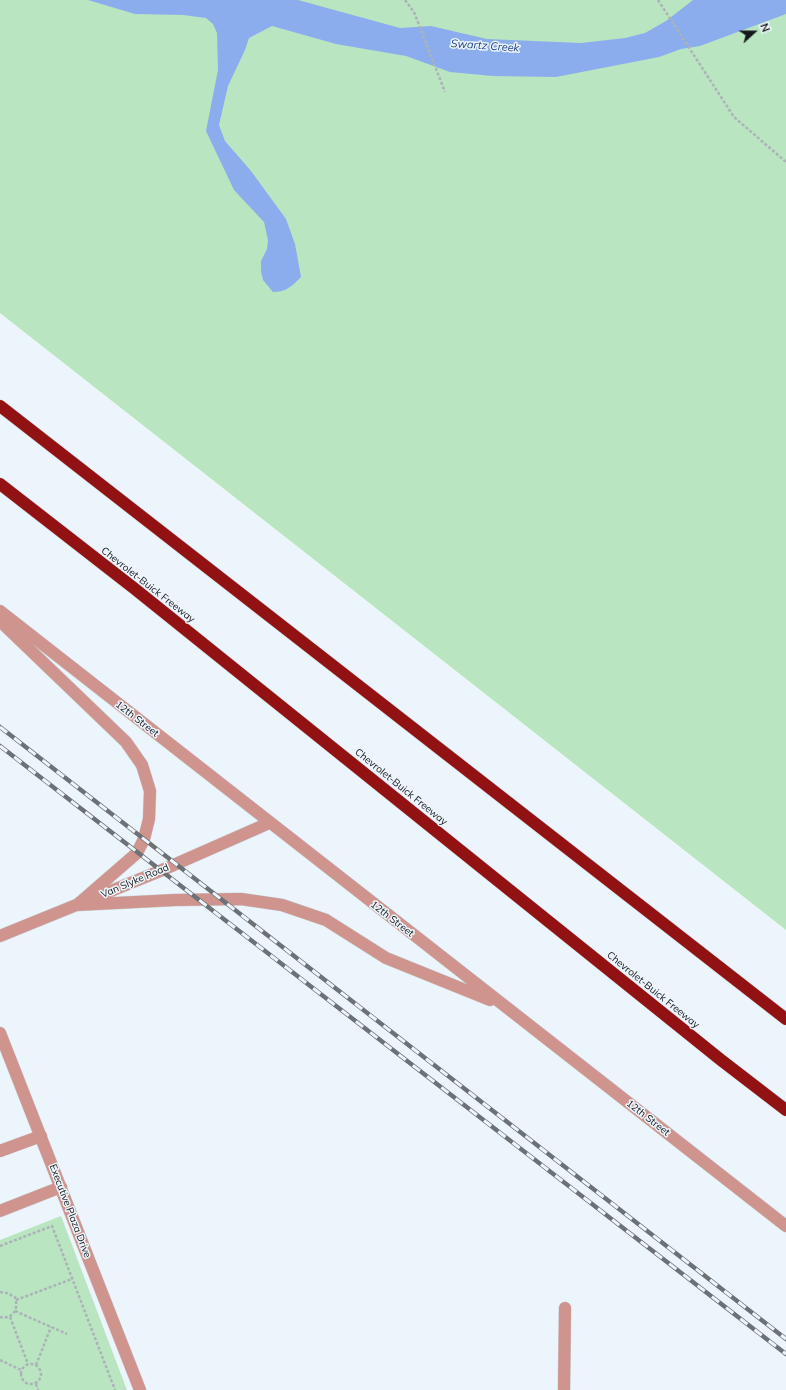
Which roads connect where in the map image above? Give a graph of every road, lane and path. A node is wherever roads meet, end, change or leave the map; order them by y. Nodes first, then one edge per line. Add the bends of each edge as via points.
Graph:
1 (405, 0) edge
2 (658, 0) edge
3 (445, 92) dead end
4 (786, 162) edge
5 (0, 406) edge
6 (0, 484) edge
7 (0, 611) edge
8 (0, 621) edge
9 (269, 823) junction
10 (77, 905) junction
11 (0, 936) edge
12 (503, 1006) junction
13 (786, 1019) edge
14 (0, 1033) edge
15 (786, 1110) edge
16 (41, 1136) junction
17 (0, 1151) edge
18 (60, 1187) junction
19 (0, 1211) edge
20 (786, 1226) edge
21 (0, 1246) edge
22 (72, 1279) dead end
23 (0, 1292) edge
24 (16, 1300) junction
25 (565, 1308) dead end
26 (15, 1311) junction
27 (0, 1317) edge
28 (10, 1317) junction
29 (51, 1327) junction
30 (67, 1334) dead end
31 (0, 1360) edge
32 (28, 1364) junction
33 (36, 1364) junction
34 (21, 1370) junction
35 (36, 1384) junction
36 (38, 1390) edge
37 (115, 1390) edge
38 (140, 1390) edge
39 (564, 1390) edge

1 - 3 path via 414,12
2 - 4 path via 734,117
5 - 13 highway
6 - 15 highway, Chevrolet-Buick Freeway
7 - 9 street, 12th Street
8 - 10 street via 126,742 142,765 150,791 149,819 137,853
9 - 10 street, Van Slyke Road
9 - 12 street, 12th Street
10 - 11 street, Van Slyke Road
10 - 12 street via 242,899 282,905 326,920 386,958
12 - 20 street, 12th Street
14 - 16 street, Executive Plaza Drive
16 - 17 street
16 - 18 street, Executive Plaza Drive
18 - 19 street
18 - 38 street, Executive Plaza Drive
21 - 37 path via 52,1226
22 - 24 path
23 - 24 path via 7,1293
24 - 26 path
25 - 39 street
26 - 28 path
26 - 29 path
27 - 28 path
28 - 32 path
29 - 30 path
29 - 33 path
31 - 34 path
32 - 33 path
32 - 34 path
33 - 35 path via 41,1369 42,1377
34 - 35 path via 23,1381
35 - 36 path

